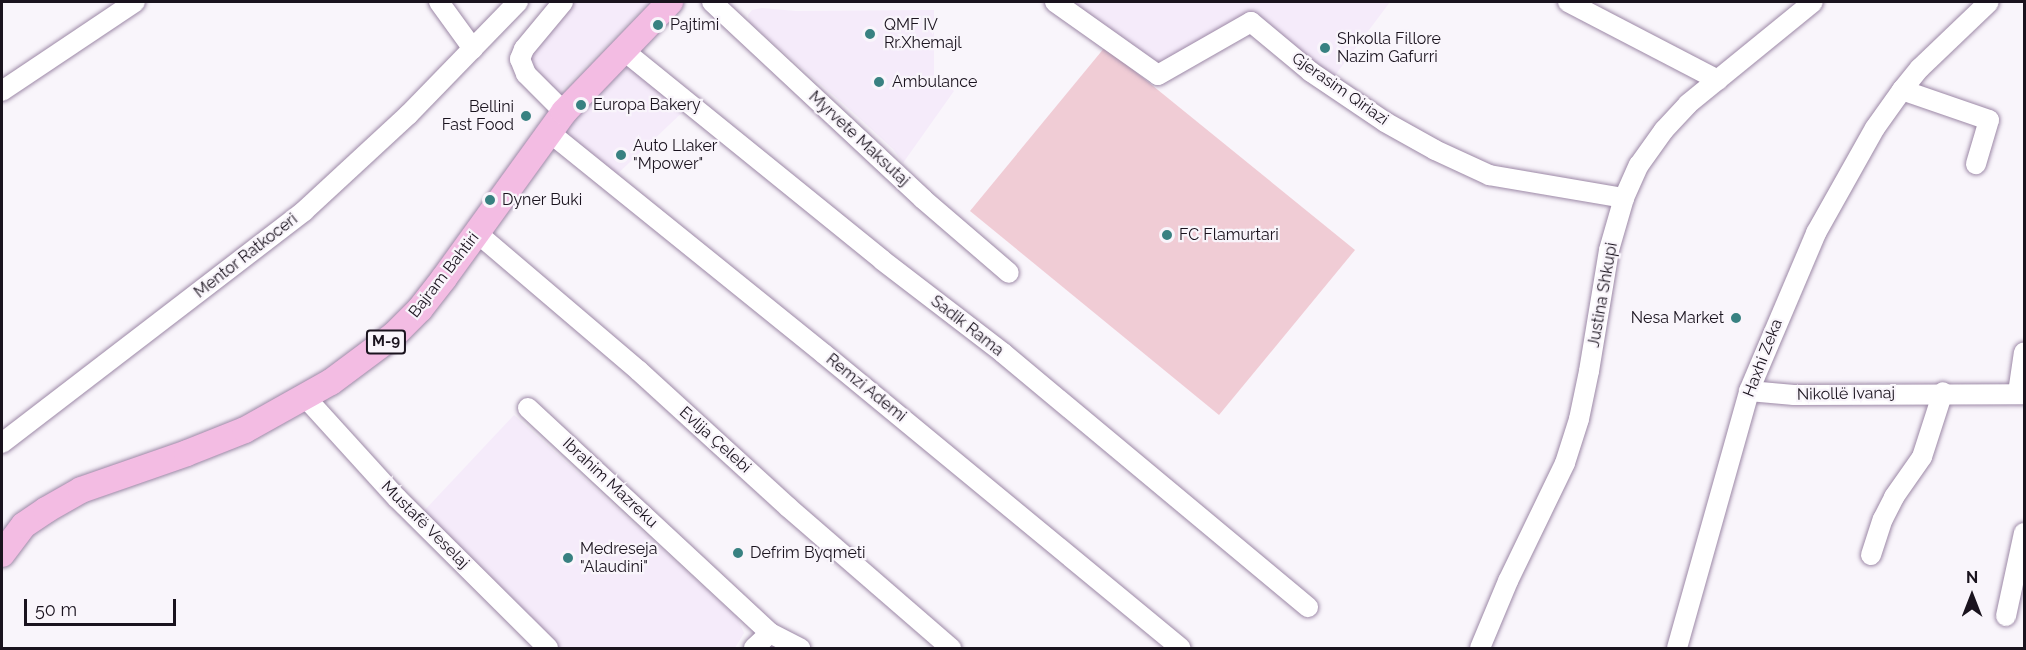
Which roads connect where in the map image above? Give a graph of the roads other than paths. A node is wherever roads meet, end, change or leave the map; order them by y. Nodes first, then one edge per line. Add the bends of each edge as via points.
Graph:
1 (135, 2) edge
2 (439, 2) edge
3 (518, 2) edge
4 (563, 2) edge
5 (670, 2) edge
6 (712, 2) edge
7 (1055, 2) edge
8 (1568, 2) edge
9 (1813, 2) edge
10 (1989, 2) edge
11 (473, 49) junction
12 (623, 50) junction
13 (1718, 80) junction
14 (1902, 90) junction
15 (2, 91) edge
16 (564, 112) junction
17 (549, 132) junction
18 (1976, 164) dead end
19 (1624, 198) junction
20 (477, 233) junction
21 (1009, 273) dead end
22 (2025, 352) edge
23 (1749, 391) junction
24 (1944, 392) junction
25 (2021, 394) edge
26 (305, 398) junction
27 (528, 408) dead end
28 (2, 443) edge
29 (2025, 533) edge
30 (2, 554) edge
31 (1871, 555) dead end
32 (1308, 607) dead end
33 (2006, 616) dead end
34 (1683, 626) junction
35 (770, 633) junction
36 (548, 648) edge
37 (754, 648) edge
38 (800, 648) edge
39 (951, 648) edge
40 (1181, 648) edge
41 (1480, 648) edge
42 (1677, 648) edge
43 (1692, 648) edge

1 - 15 street
2 - 11 street
3 - 11 street, Mentor Ratkoceri
4 - 16 street via 520,59 526,74
5 - 12 main road, Bajram Bahtiri / M-9
6 - 21 street, Myrvete Maksutaj via 915,192
7 - 19 street, Gjerasim Qiriazi via 1158,75 1251,22 1311,72 1435,150 1489,175
8 - 13 street
9 - 13 street, Justina Shkupi
10 - 14 street, Haxhi Zeka
11 - 28 street, Mentor Ratkoceri via 304,211
12 - 16 main road, Bajram Bahtiri / M-9
12 - 32 street, Sadik Rama via 1003,353
13 - 19 street, Justina Shkupi via 1664,130 1639,165
14 - 18 street via 1989,120
14 - 23 street, Haxhi Zeka via 1875,128 1816,233
16 - 17 main road, Bajram Bahtiri / M-9
17 - 20 main road, Bajram Bahtiri / M-9
17 - 40 street, Remzi Ademi
19 - 41 street, Justina Shkupi via 1609,250 1589,371 1569,452
20 - 26 main road, Bajram Bahtiri / M-9 via 420,309 394,335
20 - 39 street, Evlija Çelebi via 639,370 788,507
22 - 25 street
23 - 24 street, Nikollë Ivanaj via 1794,395
23 - 34 street, Haxhi Zeka
24 - 25 street, Nikollë Ivanaj
24 - 31 street via 1922,457 1894,497
26 - 30 main road, Bajram Bahtiri / M-9 via 245,430 81,490 24,525
26 - 36 street, Mustafë Veselaj via 397,498
27 - 35 street, Ibrahim Mazreku
29 - 33 street
34 - 42 street, Haxhi Zeka
34 - 43 street
35 - 37 street
35 - 38 street, Ibrahim Mazreku

